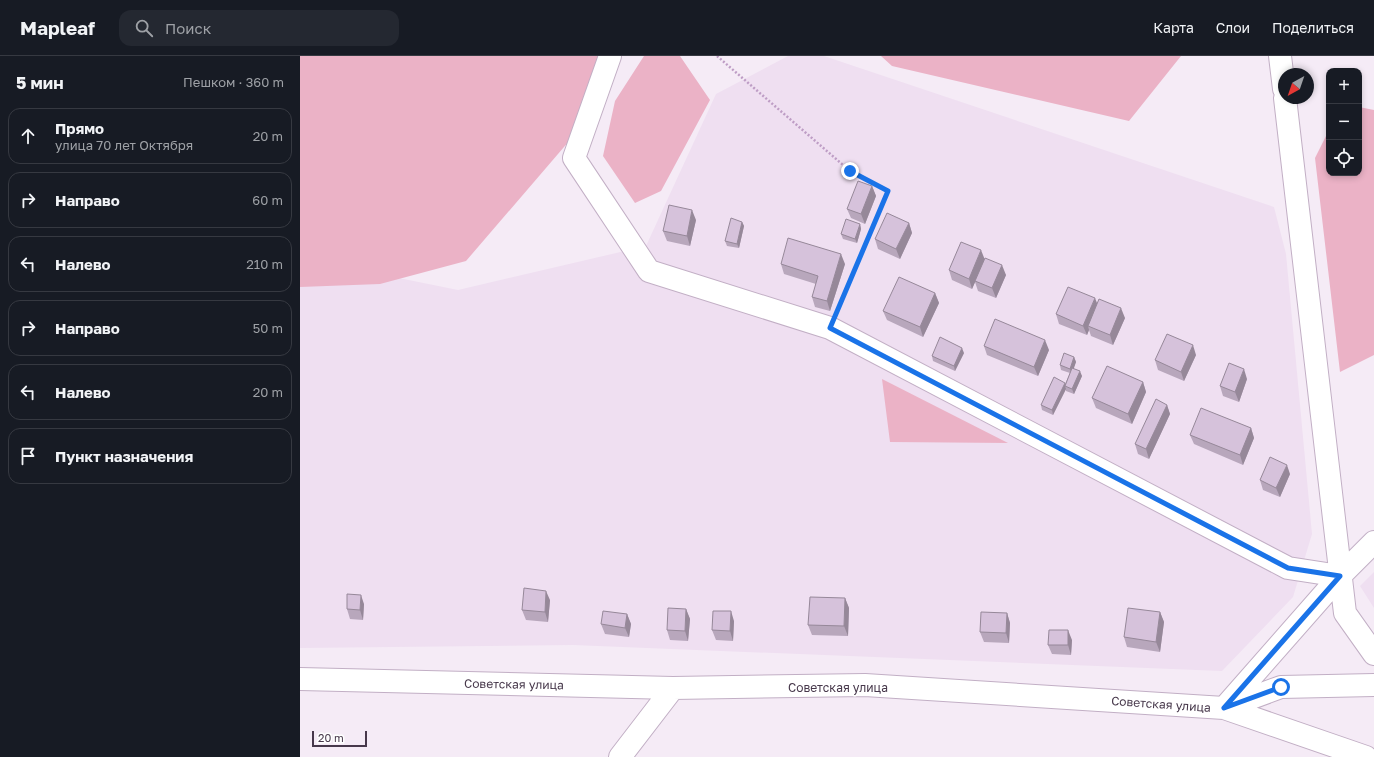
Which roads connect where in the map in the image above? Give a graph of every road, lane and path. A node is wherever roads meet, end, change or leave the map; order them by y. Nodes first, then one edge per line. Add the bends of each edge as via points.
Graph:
1 (610, 56) edge
2 (717, 56) edge
3 (1280, 56) edge
4 (1281, 68) edge
5 (1286, 104) edge
6 (830, 328) junction
7 (1374, 542) edge
8 (1340, 576) junction
9 (1374, 654) edge
10 (300, 679) edge
11 (1374, 685) edge
12 (673, 688) junction
13 (1224, 708) junction
14 (620, 757) edge
15 (1366, 757) edge

1 - 6 street via 574,158 649,271
2 - 6 path via 850,171 888,191
3 - 4 street
5 - 8 street
6 - 8 street via 1288,568
7 - 8 street
8 - 9 street via 1345,613
8 - 13 street
10 - 12 street, Советская улица
11 - 13 street via 1281,687
12 - 13 street, Советская улица via 865,685
12 - 14 street
13 - 15 street, Советская улица

